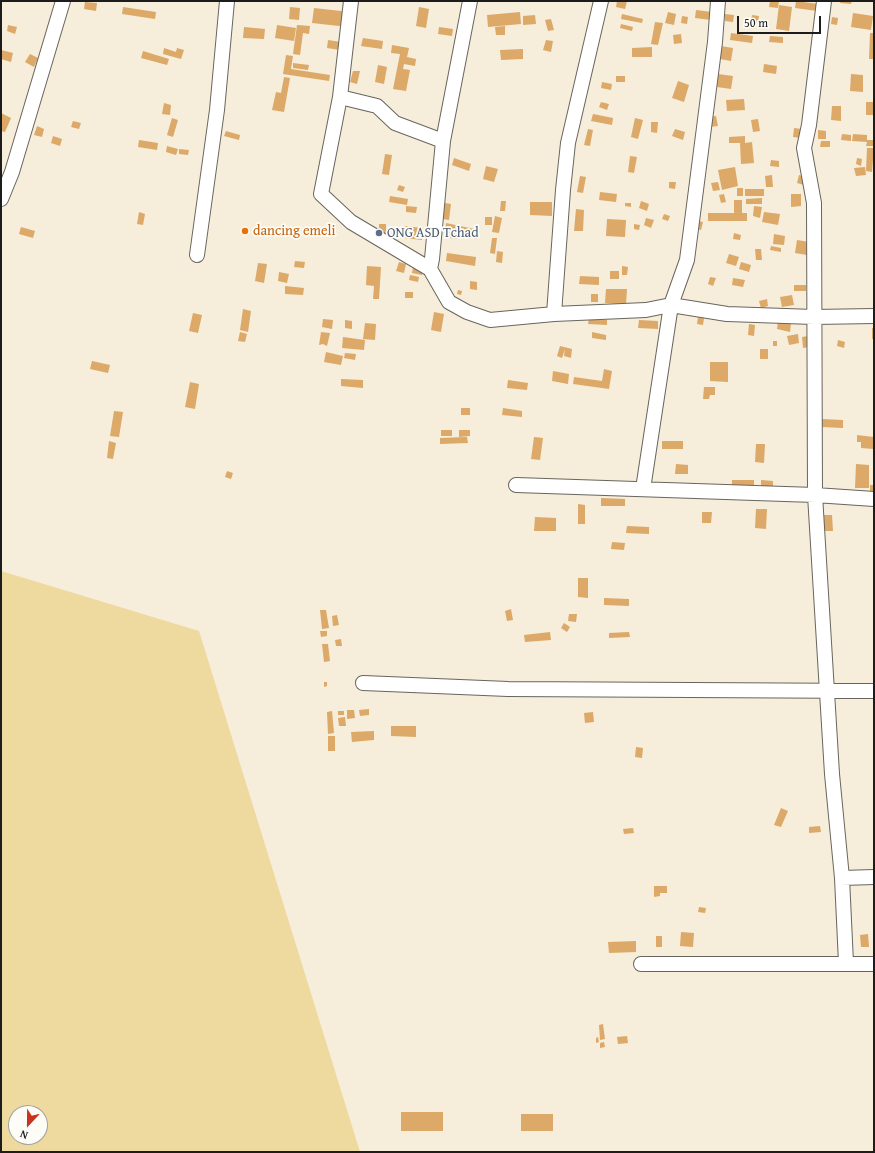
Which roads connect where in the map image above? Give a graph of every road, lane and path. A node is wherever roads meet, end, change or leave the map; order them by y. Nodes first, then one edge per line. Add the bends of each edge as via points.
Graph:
1 (63, 1) edge
2 (227, 1) edge
3 (351, 1) edge
4 (470, 1) edge
5 (601, 1) edge
6 (718, 1) edge
7 (824, 1) edge
8 (340, 97) junction
9 (443, 140) junction
10 (1, 199) edge
11 (197, 254) dead end
12 (430, 268) junction
13 (671, 306) junction
14 (554, 314) junction
15 (874, 316) edge
16 (814, 317) junction
17 (516, 485) dead end
18 (642, 489) junction
19 (815, 495) junction
20 (874, 499) edge
21 (363, 683) dead end
22 (874, 691) edge
23 (827, 692) junction
24 (874, 877) edge
25 (842, 878) junction
26 (846, 963) junction
27 (640, 964) dead end
28 (874, 964) edge

1 - 10 street via 12,172
2 - 11 street via 217,110
3 - 8 street
4 - 9 street
5 - 14 street via 568,143
6 - 13 street via 687,260
7 - 16 street via 804,148 814,204
8 - 9 street via 377,106 395,123
8 - 12 street via 321,194 351,222
9 - 12 street
12 - 14 street via 449,302 467,312 490,320
13 - 14 street via 646,310
13 - 16 street via 727,314
13 - 18 street
15 - 16 street
16 - 19 street
17 - 18 street
18 - 19 street
19 - 20 street
19 - 23 street
21 - 23 street via 508,689
22 - 23 street
23 - 25 street
24 - 25 street
25 - 26 street
26 - 27 street
26 - 28 street

